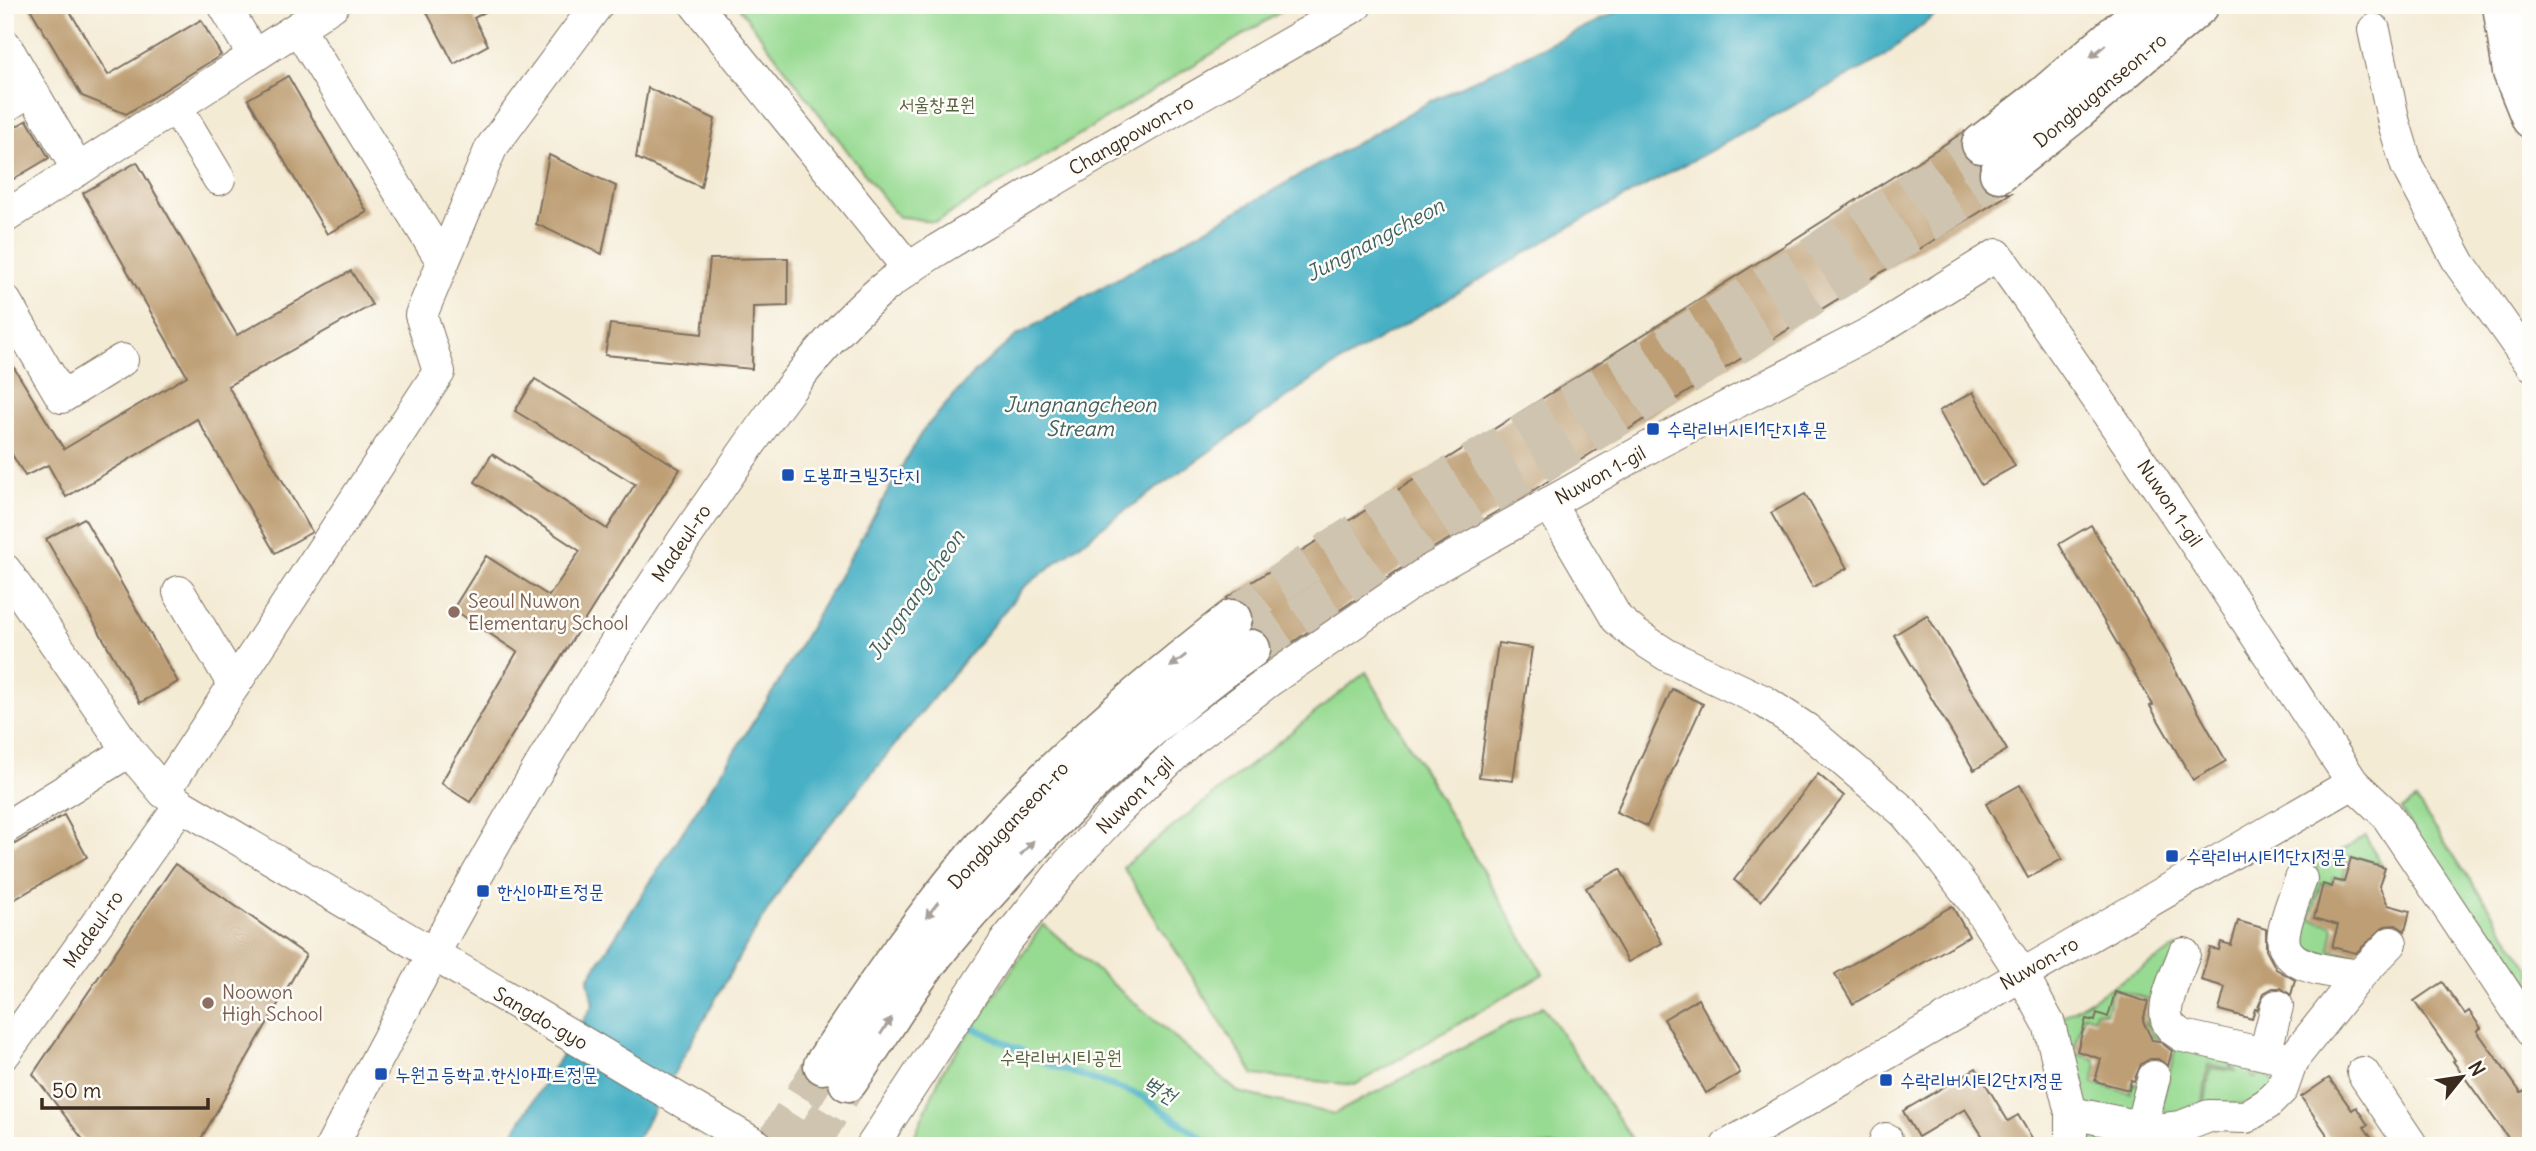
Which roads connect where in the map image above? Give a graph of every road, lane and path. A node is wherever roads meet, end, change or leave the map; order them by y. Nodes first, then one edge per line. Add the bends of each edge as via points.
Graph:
1 (224, 5) edge
2 (334, 5) edge
3 (696, 5) edge
4 (1356, 5) edge
5 (2149, 5) edge
6 (2200, 5) edge
7 (2502, 5) edge
8 (591, 8) edge
9 (298, 28) junction
10 (2374, 30) dead end
11 (5, 45) edge
12 (254, 57) junction
13 (18, 98) edge
14 (176, 107) junction
15 (2531, 119) edge
16 (78, 170) junction
17 (219, 179) dead end
18 (5, 217) edge
19 (443, 262) junction
20 (909, 269) junction
21 (5, 301) edge
22 (122, 360) dead end
23 (2531, 364) edge
24 (1549, 503) junction
25 (5, 570) edge
26 (179, 592) dead end
27 (1242, 634) tunnel mouth
28 (234, 685) junction
29 (129, 751) junction
30 (2353, 783) junction
31 (173, 798) junction
32 (5, 828) edge
33 (2301, 879) dead end
34 (2391, 943) dead end
35 (2184, 954) dead end
36 (433, 955) junction
37 (2021, 973) junction
38 (2359, 976) junction
39 (2277, 1006) dead end
40 (2531, 1031) edge
41 (5, 1053) edge
42 (2278, 1057) junction
43 (2363, 1073) dead end
44 (835, 1074) tunnel mouth
45 (2154, 1077) dead end
46 (2071, 1112) junction
47 (2141, 1128) junction
48 (332, 1146) edge
49 (758, 1146) edge
50 (872, 1146) edge
51 (1727, 1146) edge
52 (2071, 1146) edge
53 (2412, 1146) edge

1 - 12 street
2 - 9 street
3 - 20 street
4 - 20 street, Changpowon-ro
5 -> 6 highway, Dongbuganseon-ro via 2046,94 1990,158 2094,97
7 - 15 highway via 2512,72
8 - 19 street, Madeul-ro via 491,148
9 - 12 street
9 - 19 street
10 - 23 street via 2407,166 2460,264
11 - 13 street
12 - 14 street
13 - 16 street
14 - 16 street
14 - 17 street
16 - 18 street
19 - 28 street, Madeul-ro via 421,315 439,372
20 - 36 street, Madeul-ro via 870,300 773,410 618,637
21 - 22 street via 62,397
24 - 30 street, Nuwon 1-gil via 1878,329 1997,256 2154,478
24 - 37 street via 1617,619 1667,655 1765,702 1806,729 1904,812 1976,904
24 - 50 street, Nuwon 1-gil via 1429,571 1188,742 1068,864 1006,941
25 - 29 street, Sangdo-gyo
26 - 28 street
27 - 44 highway, Dongbuganseon-ro via 1033,842
28 - 31 street, Madeul-ro
29 - 31 street, Sangdo-gyo
29 - 32 street
30 - 37 street, Nuwon-ro
30 - 40 street via 2386,814 2459,936
31 - 36 street, Sangdo-gyo
31 - 41 street, Madeul-ro
33 - 38 street via 2283,933 2289,957 2300,964
34 - 38 street
35 - 42 street via 2166,1006 2172,1029 2183,1036
36 - 48 street, Madeul-ro
36 - 49 street, Sangdo-gyo
37 - 46 street via 2049,1024
37 - 51 street, Nuwon-ro
38 - 42 street
39 - 42 street
42 - 47 street via 2282,1089 2246,1117 2209,1116 2180,1127
43 - 53 street
45 - 47 street
46 - 47 street
46 - 52 street

